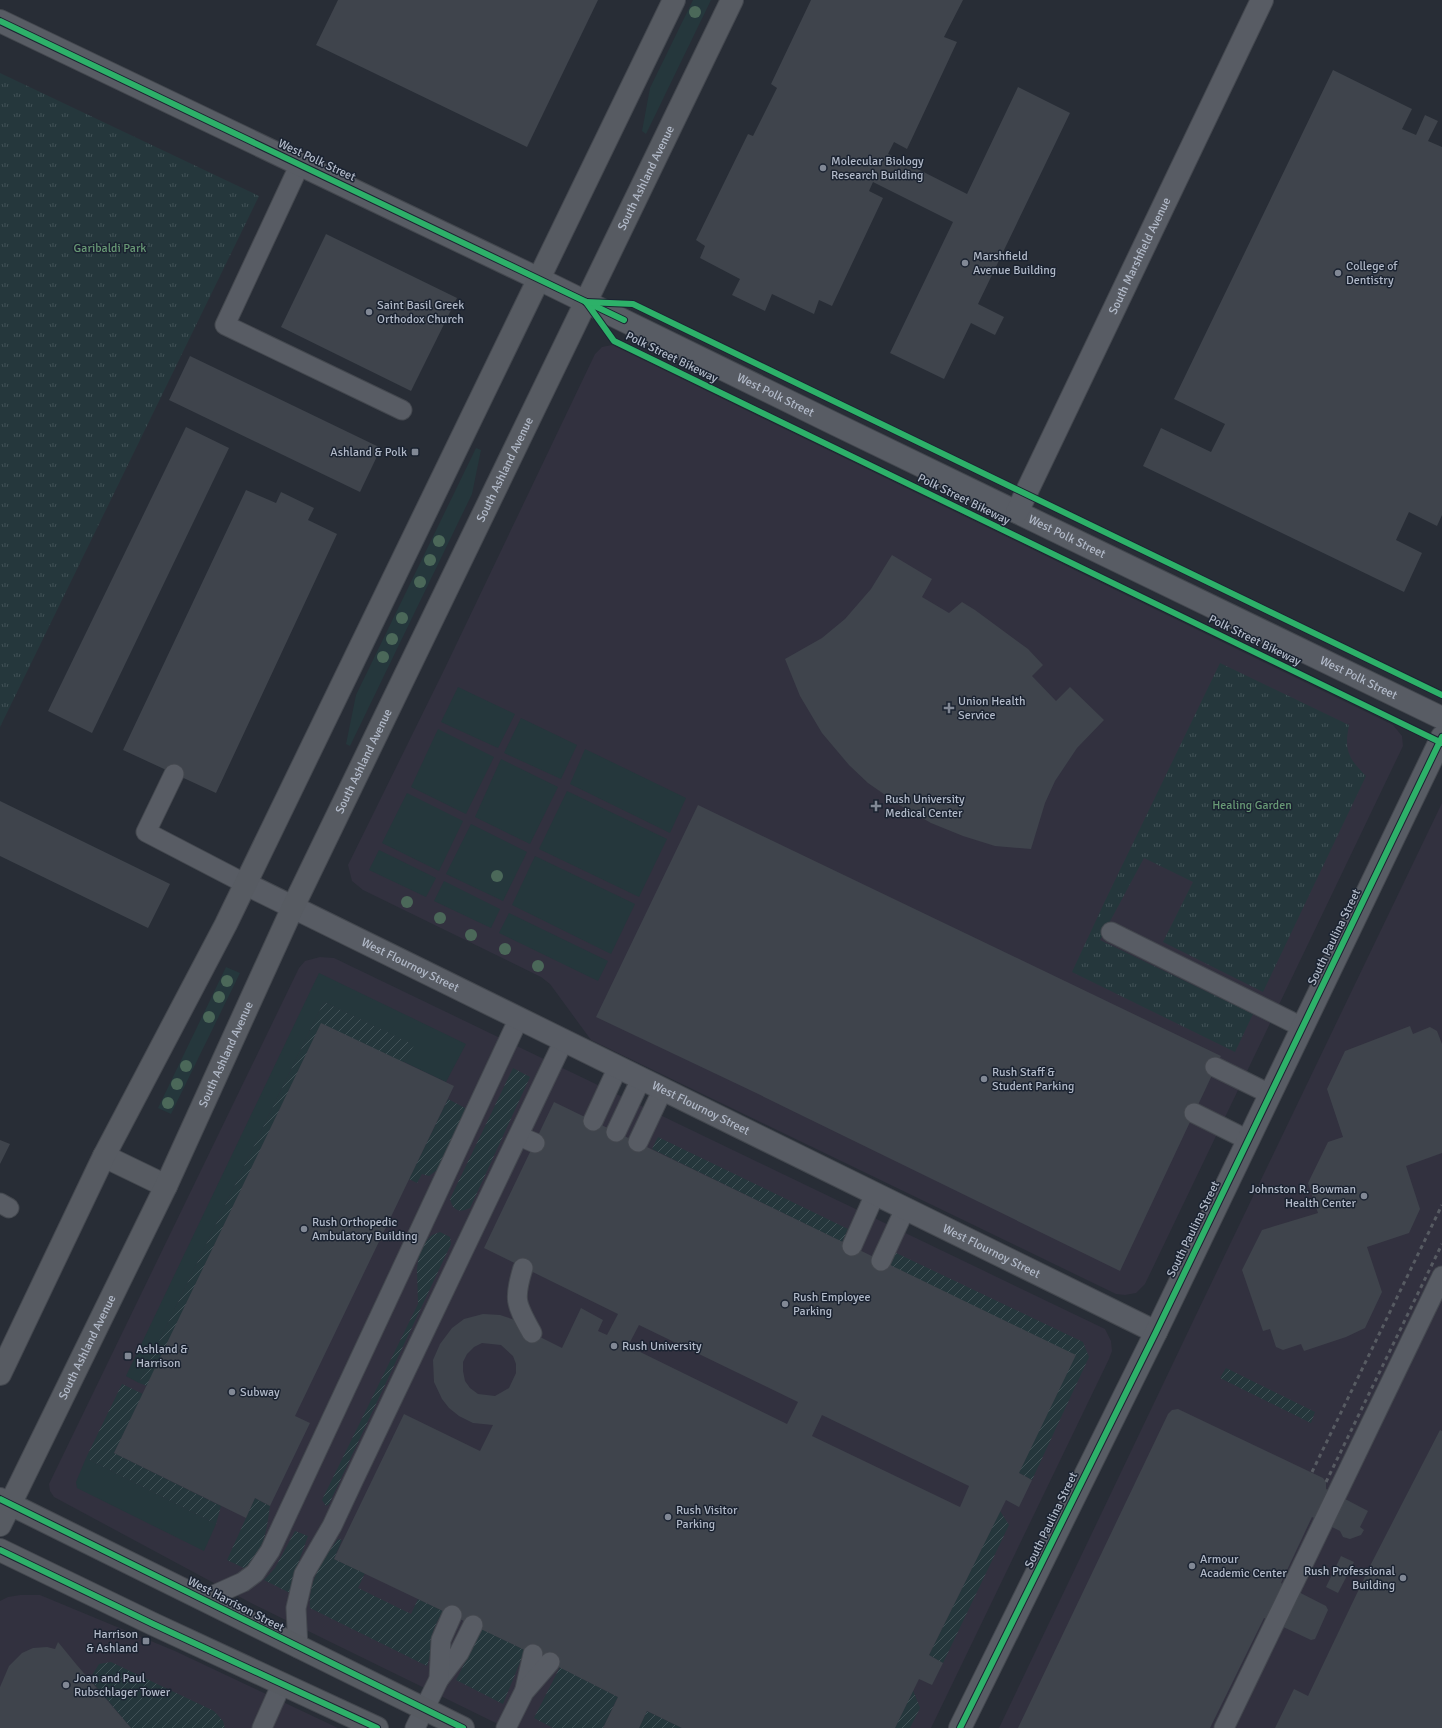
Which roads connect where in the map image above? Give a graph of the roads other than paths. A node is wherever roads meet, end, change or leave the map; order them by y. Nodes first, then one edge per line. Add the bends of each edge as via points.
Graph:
1 (674, 0) edge
2 (732, 0) edge
3 (1262, 0) edge
4 (0, 21) edge
5 (300, 164) junction
6 (539, 279) junction
7 (586, 302) junction
8 (402, 410) dead end
9 (1016, 512) junction
10 (1442, 718) edge
11 (1442, 737) edge
12 (174, 774) dead end
13 (246, 884) junction
14 (293, 907) junction
15 (1111, 932) dead end
16 (519, 1018) junction
17 (1302, 1027) junction
18 (564, 1040) junction
19 (618, 1067) junction
20 (1215, 1067) dead end
21 (641, 1079) junction
22 (663, 1089) junction
23 (1270, 1094) junction
24 (1194, 1114) dead end
25 (593, 1121) dead end
26 (616, 1132) dead end
27 (1248, 1140) junction
28 (638, 1142) dead end
29 (104, 1156) junction
30 (166, 1186) junction
31 (875, 1194) junction
32 (905, 1209) junction
33 (852, 1246) dead end
34 (881, 1261) dead end
35 (523, 1268) dead end
36 (1442, 1276) edge
37 (1156, 1332) junction
38 (532, 1333) dead end
39 (0, 1374) edge
40 (5, 1502) edge
41 (0, 1525) edge
42 (0, 1550) edge
43 (204, 1600) junction
44 (452, 1615) dead end
45 (473, 1625) dead end
46 (298, 1648) junction
47 (541, 1658) dead end
48 (439, 1679) junction
49 (282, 1683) junction
50 (420, 1719) edge
51 (262, 1728) edge
52 (377, 1728) edge
53 (463, 1728) edge
54 (506, 1728) edge
55 (960, 1728) edge
56 (1224, 1728) edge

1 - 6 main road
2 - 7 main road, South Ashland Avenue
3 - 9 street, South Marshfield Avenue
4 - 5 street, West Polk Street
5 - 6 street, West Polk Street
5 - 8 lane via 225,325
6 - 7 street, West Polk Street
6 - 13 main road
7 - 9 street, West Polk Street
7 - 14 main road, South Ashland Avenue
9 - 10 street, West Polk Street
11 - 17 street, South Paulina Street
12 - 13 lane via 146,832
13 - 14 street, West Flournoy Street
13 - 29 main road
14 - 16 street, West Flournoy Street
14 - 30 main road, South Ashland Avenue
15 - 17 lane
16 - 18 street, West Flournoy Street
16 - 43 lane via 270,1551 255,1573 243,1582
17 - 23 street, South Paulina Street
18 - 19 street, West Flournoy Street
18 - 46 lane via 527,1139 345,1499 304,1574 296,1608
19 - 21 street, West Flournoy Street
19 - 25 lane
20 - 23 lane
21 - 22 street, West Flournoy Street
21 - 26 lane
22 - 28 lane
22 - 31 street, West Flournoy Street
23 - 27 street, South Paulina Street
24 - 27 lane
27 - 37 street, South Paulina Street
29 - 30 main road
29 - 39 main road
30 - 40 main road, South Ashland Avenue
31 - 32 street, West Flournoy Street
31 - 33 lane
32 - 34 lane
32 - 37 street, West Flournoy Street
35 - 38 lane via 516,1290 518,1308
36 - 56 lane
37 - 55 street, South Paulina Street
40 - 41 main road, South Ashland Avenue
40 - 43 main road, West Harrison Street
42 - 49 main road
43 - 46 main road, West Harrison Street
44 - 48 lane via 441,1640
45 - 48 lane via 459,1652
46 - 50 main road, West Harrison Street
47 - 54 lane
48 - 50 lane
49 - 51 lane
49 - 52 main road
50 - 53 main road, West Harrison Street

